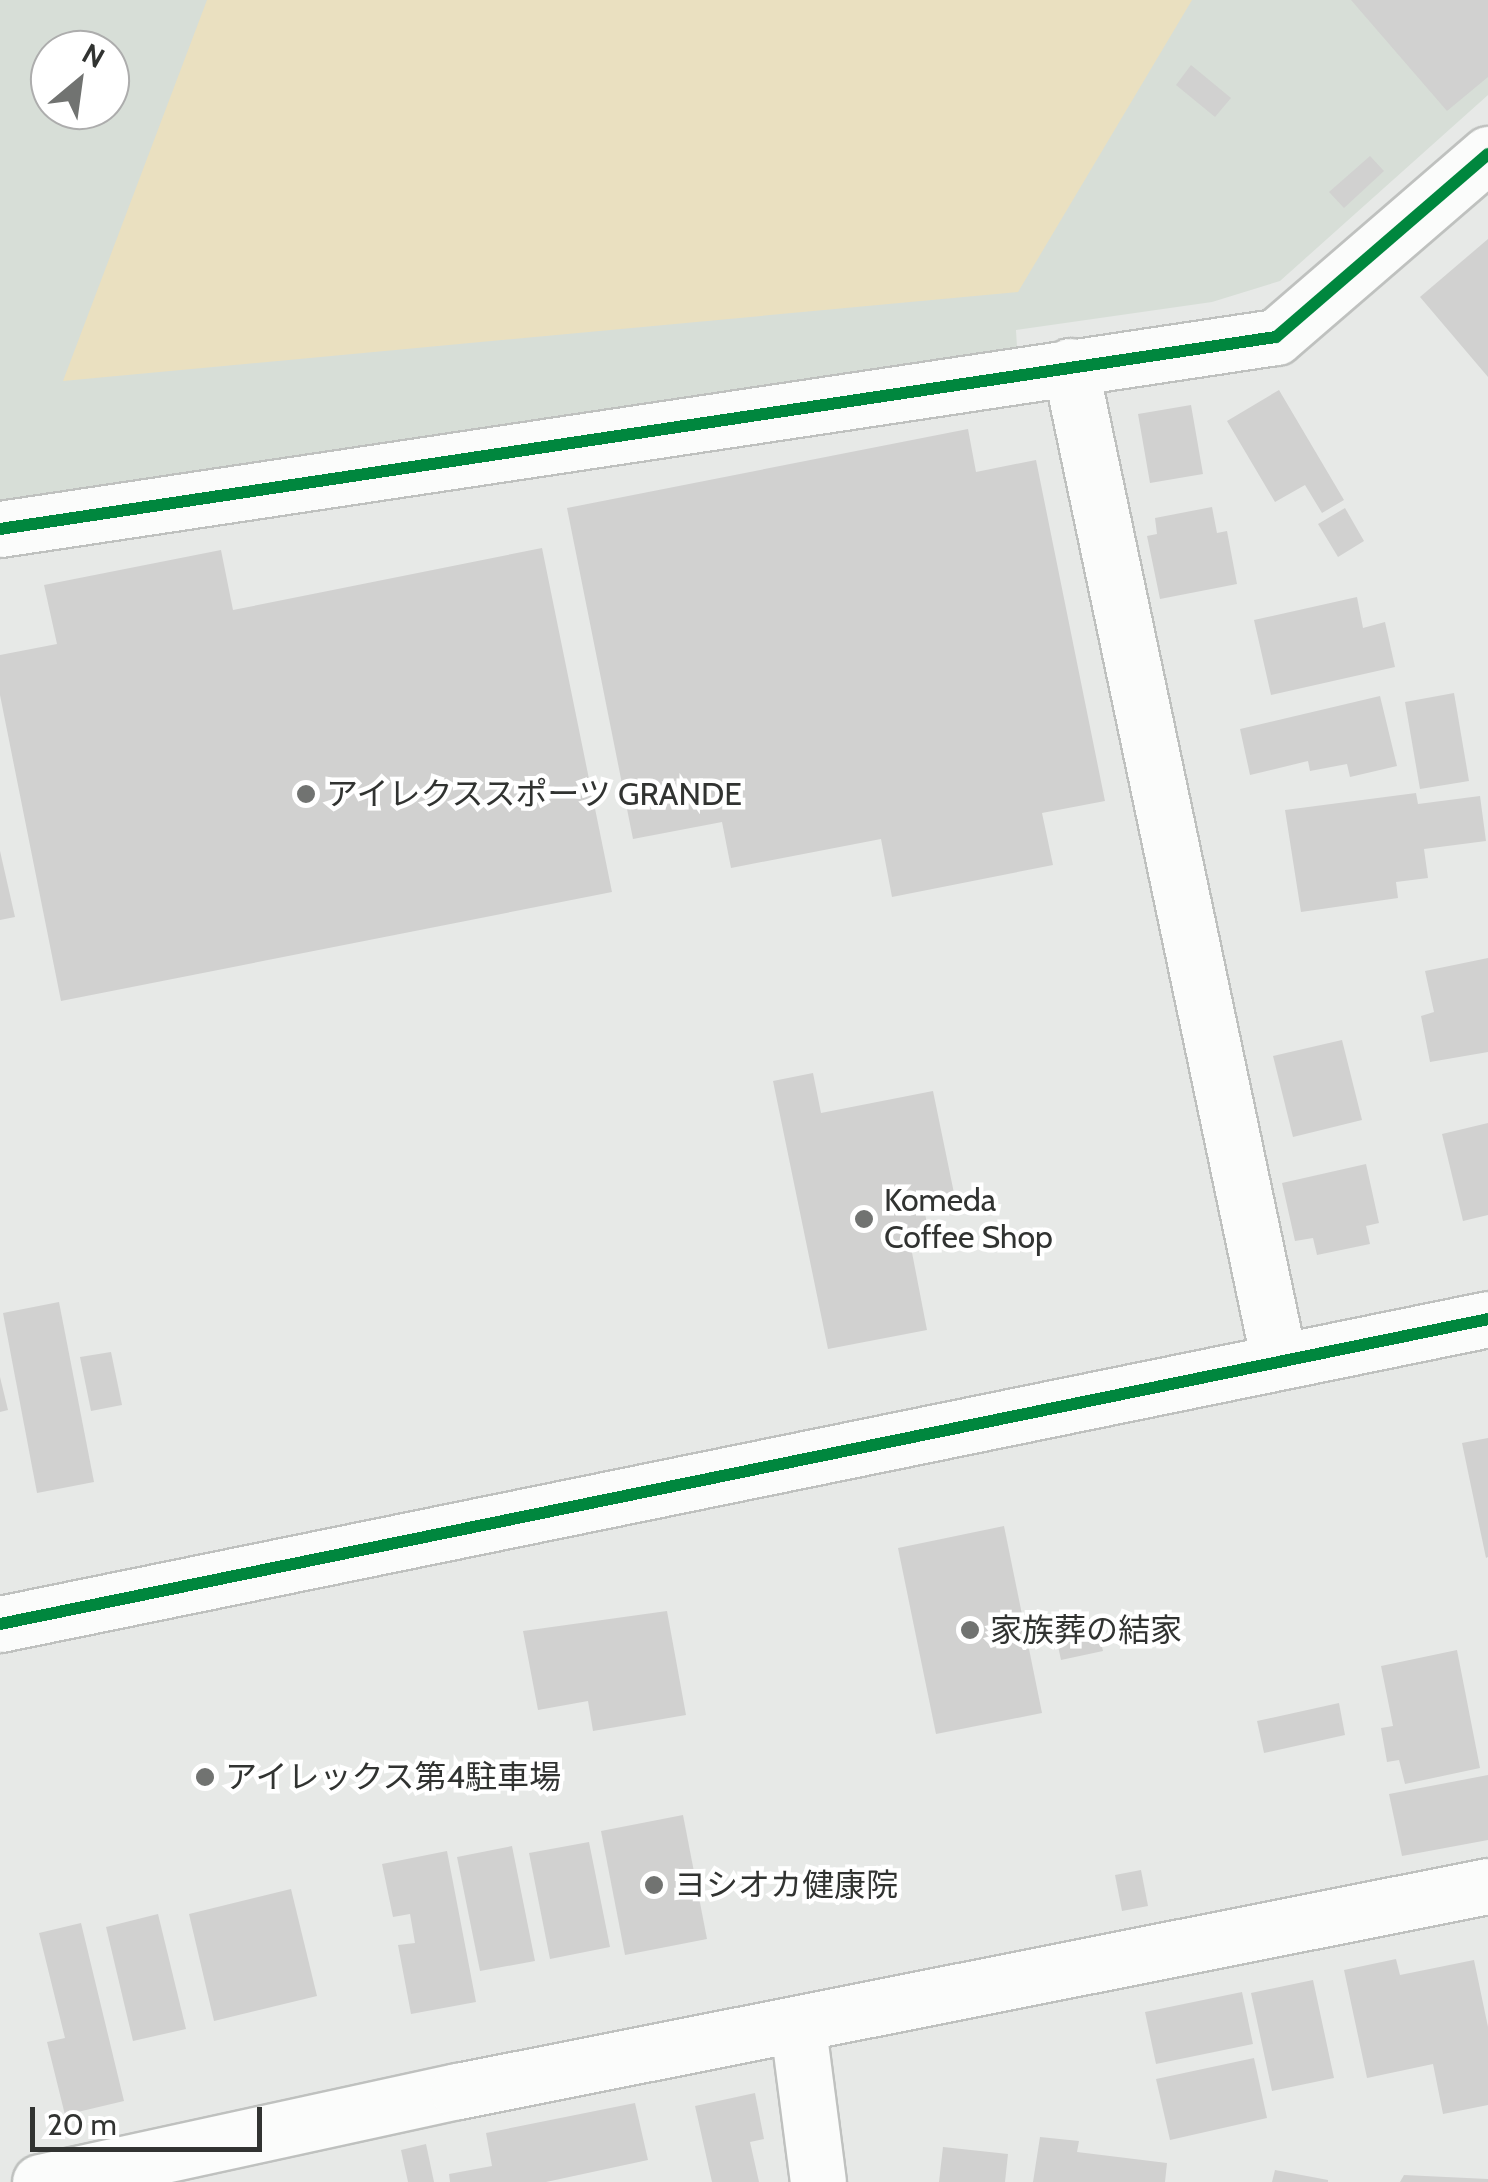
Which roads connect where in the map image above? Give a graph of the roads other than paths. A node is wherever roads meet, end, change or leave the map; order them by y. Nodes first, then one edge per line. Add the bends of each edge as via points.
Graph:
1 (1488, 154) edge
2 (1070, 366) junction
3 (0, 529) edge
4 (1488, 1320) edge
5 (1280, 1361) junction
6 (0, 1624) edge
7 (1488, 1886) edge
8 (798, 2028) junction
9 (40, 2182) edge
10 (818, 2182) edge

1 - 2 street via 1276,337
2 - 3 street
2 - 5 street
4 - 5 street
5 - 6 street
7 - 8 street
8 - 9 street via 458,2091
8 - 10 street

